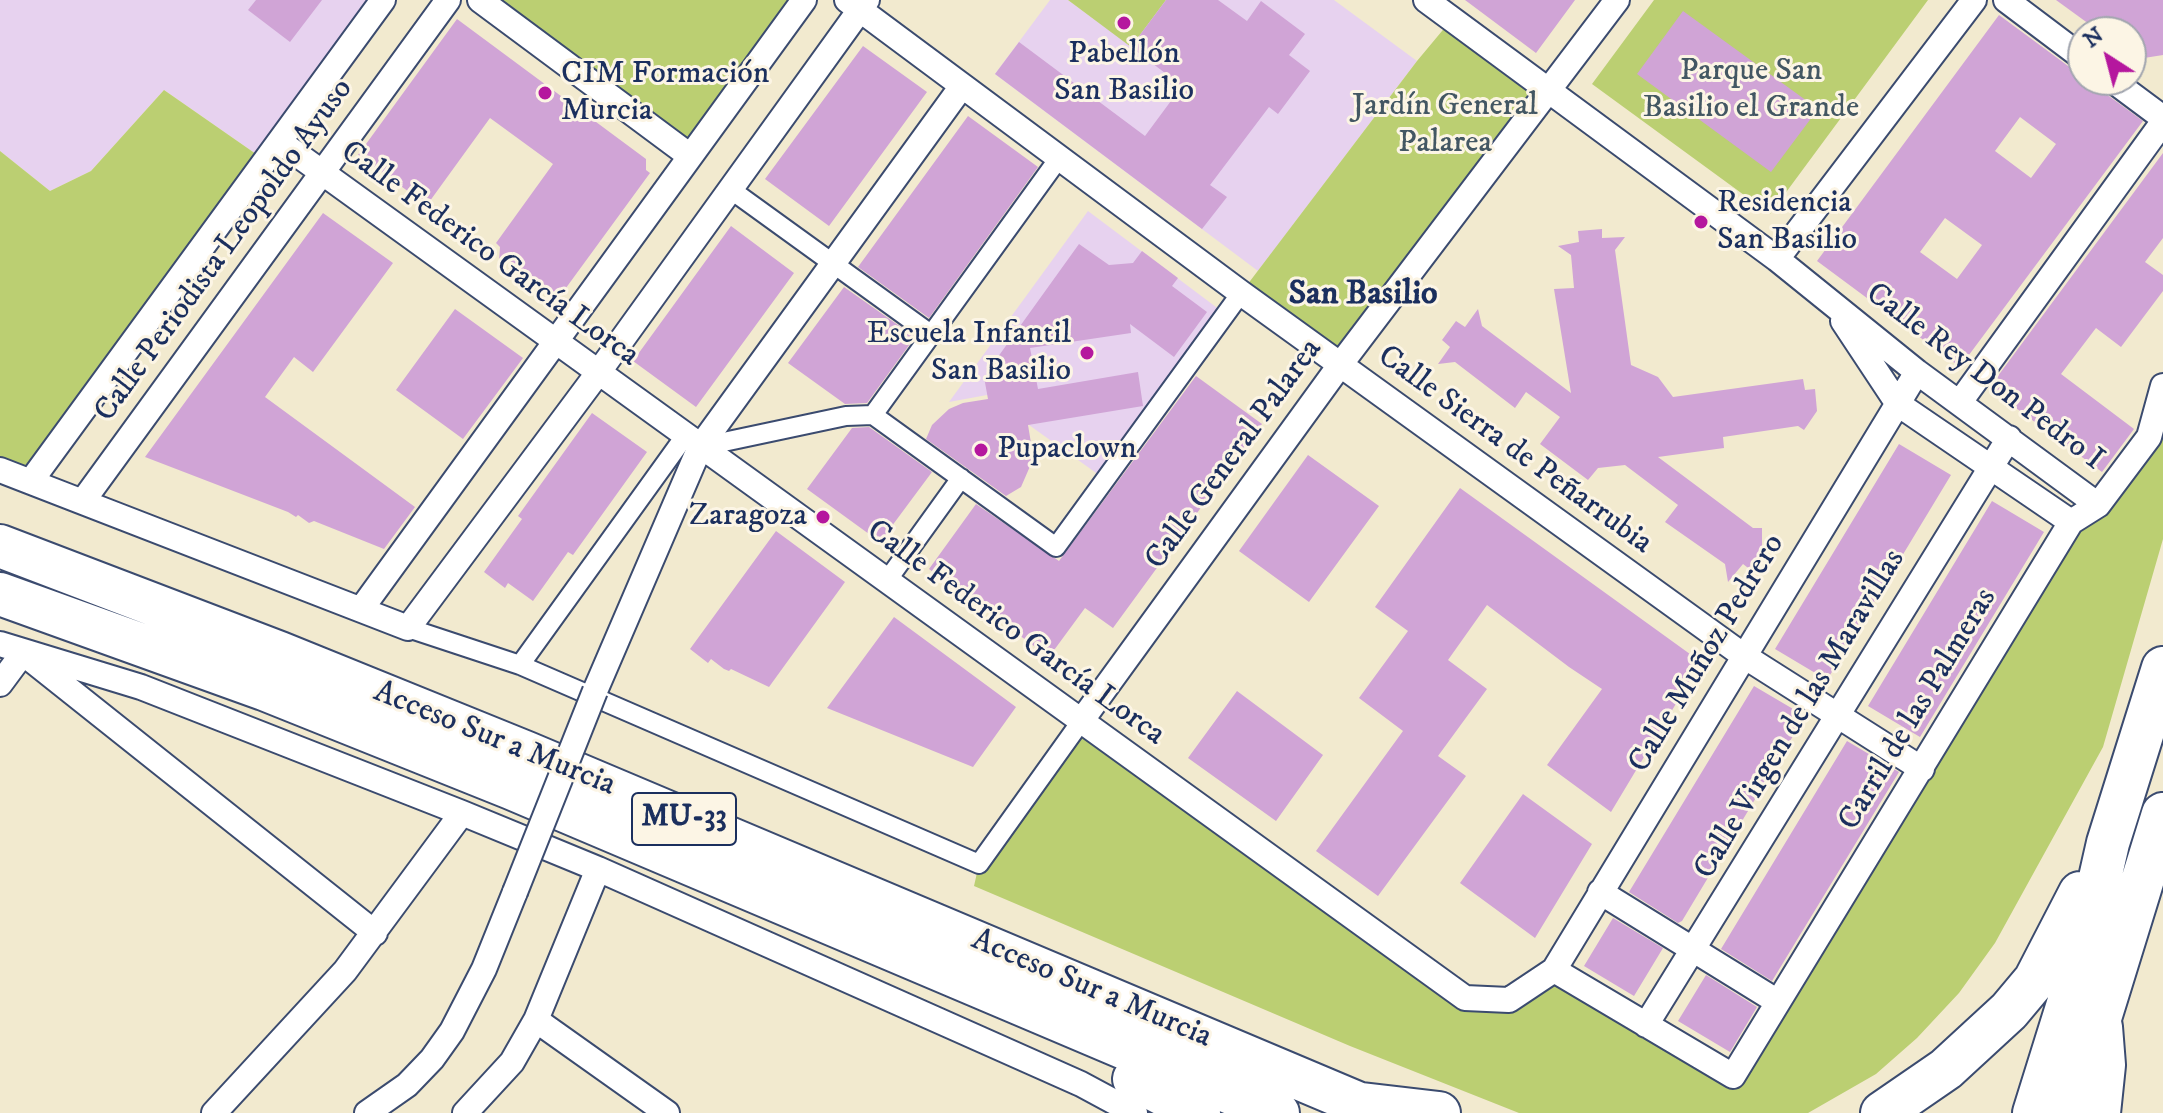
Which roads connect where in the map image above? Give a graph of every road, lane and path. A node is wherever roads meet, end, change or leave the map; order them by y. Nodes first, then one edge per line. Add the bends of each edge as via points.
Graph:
1 (383, 0) edge
2 (448, 0) edge
3 (480, 0) edge
4 (804, 0) edge
5 (1426, 0) edge
6 (1617, 0) edge
7 (2006, 0) edge
8 (1968, 2) edge
9 (858, 3) edge
10 (2067, 46) edge
11 (962, 86) junction
12 (1550, 91) junction
13 (2132, 96) edge
14 (2163, 120) edge
15 (280, 142) junction
16 (690, 156) junction
17 (1059, 158) junction
18 (321, 172) junction
19 (730, 189) junction
20 (1777, 259) junction
21 (834, 263) junction
22 (1241, 293) junction
23 (1831, 302) junction
24 (932, 335) junction
25 (555, 342) junction
26 (1340, 365) junction
27 (1917, 372) junction
28 (598, 373) junction
29 (2163, 386) edge
30 (1960, 402) junction
31 (1898, 404) junction
32 (873, 415) junction
33 (2009, 438) junction
34 (692, 441) junction
35 (1990, 468) junction
36 (0, 470) edge
37 (961, 478) junction
38 (31, 481) junction
39 (83, 501) junction
40 (2098, 505) junction
41 (2071, 522) junction
42 (0, 546) edge
43 (886, 582) junction
44 (0, 594) edge
45 (362, 608) junction
46 (408, 628) junction
47 (11, 648) edge
48 (1744, 656) junction
49 (520, 665) junction
50 (2163, 668) edge
51 (64, 674) junction
52 (0, 684) edge
53 (1838, 716) junction
54 (1082, 720) junction
55 (1922, 769) junction
56 (462, 813) junction
57 (2163, 814) edge
58 (2108, 843) junction
59 (598, 869) junction
60 (724, 876) junction
61 (1600, 892) junction
62 (375, 933) junction
63 (1694, 951) junction
64 (1554, 970) junction
65 (1778, 1002) junction
66 (2100, 1018) junction
67 (536, 1020) junction
68 (1646, 1025) junction
69 (1371, 1109) edge
70 (214, 1113) edge
71 (367, 1113) edge
72 (465, 1113) edge
73 (667, 1113) edge
74 (1135, 1113) edge
75 (1199, 1113) edge
76 (1278, 1113) edge
77 (1439, 1113) edge
78 (1882, 1113) edge
79 (2034, 1113) edge
80 (2059, 1113) edge
81 (2099, 1113) edge

1 - 15 street, Calle Periodista Leopoldo Ayuso
2 - 18 street, Calle Periodista Leopoldo Ayuso
3 - 16 street
4 - 16 street
5 - 12 street, Calle Rey Don Pedro I
6 - 12 street, Calle General Palarea
7 - 10 street
8 - 20 street
9 - 11 street, Calle Sierra de Peñarrubia
9 - 19 street
11 - 17 street, Calle Sierra de Peñarrubia
11 - 21 street
12 - 20 street, Calle Rey Don Pedro I
12 - 26 street, Calle General Palarea
13 - 14 street
14 - 30 street
15 - 18 street, Calle Federico García Lorca
15 - 38 street, Calle Periodista Leopoldo Ayuso
16 - 25 street
17 - 22 street, Calle Sierra de Peñarrubia
17 - 24 street
18 - 25 street, Calle Federico García Lorca
18 - 39 street, Calle Periodista Leopoldo Ayuso
19 - 21 street
19 - 28 street
20 - 23 street, Calle Rey Don Pedro I
21 - 24 street
21 - 34 street
22 - 26 street, Calle Sierra de Peñarrubia
22 - 37 street via 1056,547
23 - 27 street, Calle Rey Don Pedro I
23 - 31 street, Calle Rey Don Pedro I
24 - 32 street
25 - 28 street, Calle Federico García Lorca
25 - 45 street
26 - 48 street, Calle Sierra de Peñarrubia
26 - 54 street, Calle General Palarea
27 - 30 street, Calle Rey Don Pedro I
27 - 31 street, Calle Muñoz Pedrero
28 - 34 street, Calle Federico García Lorca
28 - 46 street
29 - 40 street, Carril de las Palmeras via 2149,437
30 - 33 street, Calle Rey Don Pedro I
31 - 35 street, Calle Rey Don Pedro I
31 - 48 street, Calle Muñoz Pedrero
32 - 34 street
32 - 37 street
33 - 35 street, Calle Virgen de las Maravillas
33 - 40 street, Calle Rey Don Pedro I
34 - 43 street, Calle Federico García Lorca
34 - 49 street
34 - 71 street, bridge via 484,969 432,1059 407,1085
35 - 41 street, Calle Rey Don Pedro I
35 - 53 street, Calle Virgen de las Maravillas
36 - 38 street
37 - 43 street
38 - 39 street
39 - 45 street
40 - 41 street, Carril de las Palmeras
41 - 55 street, Carril de las Palmeras
42 - 69 highway, Acceso Sur a Murcia / MU-33 via 513,747
43 - 54 street, Calle Federico García Lorca
44 - 60 highway, Acceso Sur a Murcia / MU-33 via 264,689
45 - 46 street
46 - 49 street
47 - 51 street
47 - 52 street
48 - 53 street, Calle Sierra de Peñarrubia
48 - 61 street, Calle Muñoz Pedrero
49 - 54 street via 979,864
50 - 58 highway
51 - 56 street via 141,687
51 - 62 street
53 - 55 street, Calle Sierra de Peñarrubia
53 - 63 street, Calle Virgen de las Maravillas
54 - 64 street, Calle Federico García Lorca via 1465,998 1509,1000
55 - 65 street, Carril de las Palmeras
56 - 59 street
56 - 62 street
57 - 66 highway
58 - 78 highway via 2035,980 1980,1040
58 - 79 highway via 2081,962
59 - 67 street
59 - 74 street via 1081,1084
60 - 75 highway
60 - 76 highway, Acceso Sur a Murcia / MU-33
61 - 63 street
61 - 64 street, Calle Muñoz Pedrero
62 - 70 street
63 - 65 street
63 - 68 street, Calle Virgen de las Maravillas
64 - 68 street
65 - 68 street, Carril de las Palmeras via 1733,1076
66 - 80 highway
66 - 81 highway via 2104,1065
67 - 72 street via 512,1062
67 - 73 street
69 - 77 highway, Acceso Sur a Murcia

